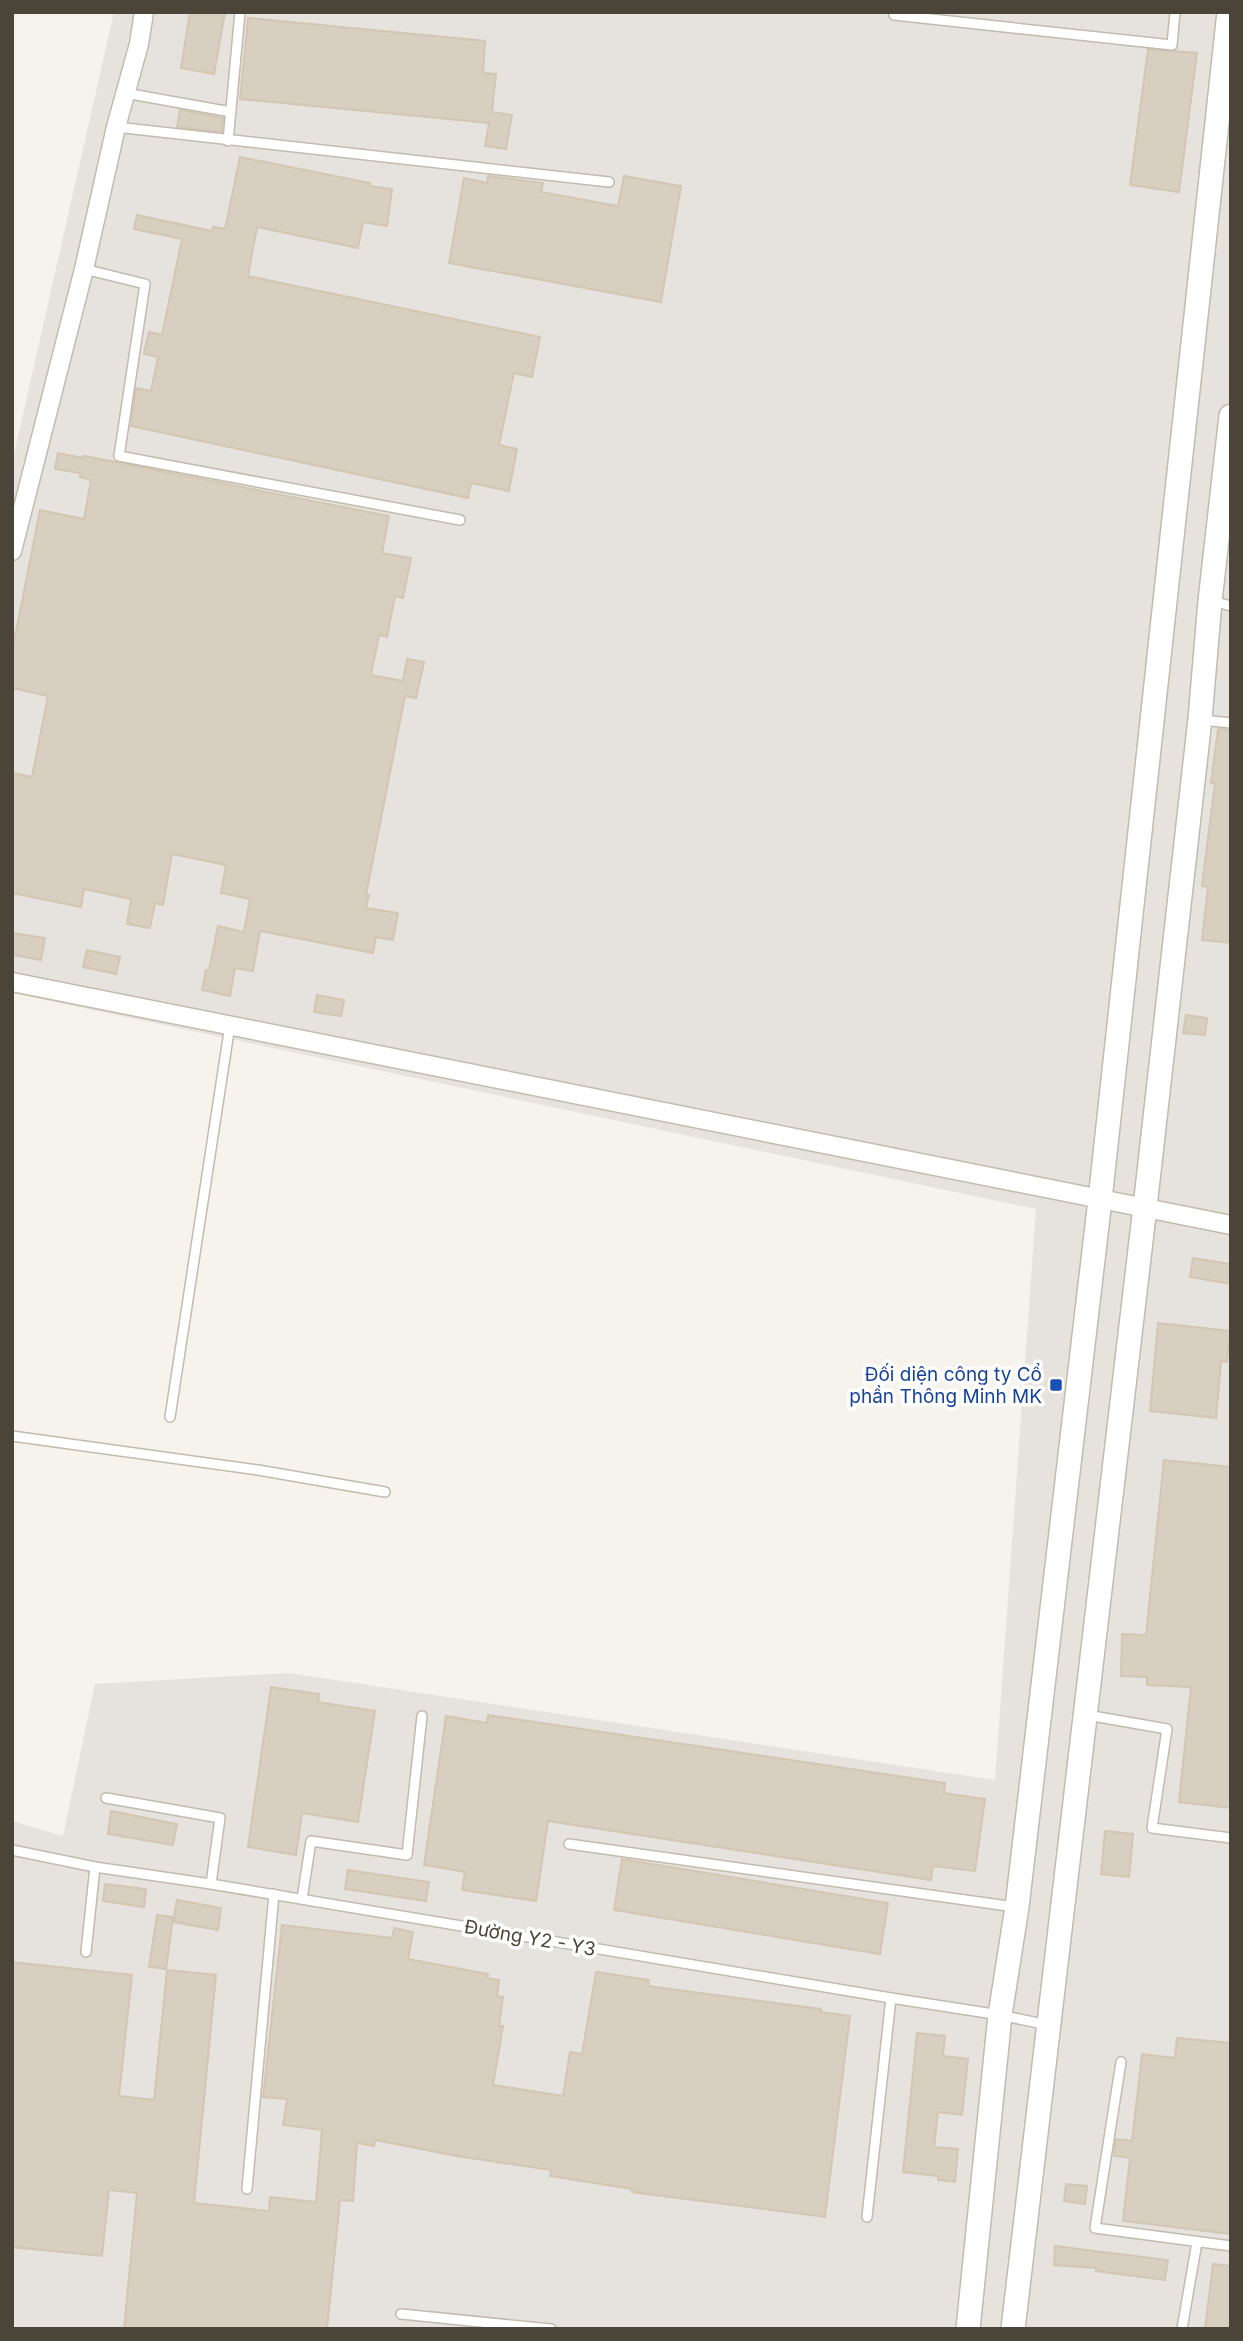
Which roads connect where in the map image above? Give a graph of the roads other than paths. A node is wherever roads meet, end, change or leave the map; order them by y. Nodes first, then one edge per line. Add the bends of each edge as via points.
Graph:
1 (144, 12) edge
2 (240, 12) edge
3 (1175, 12) edge
4 (1230, 12) edge
5 (894, 15) dead end
6 (125, 93) junction
7 (231, 112) junction
8 (116, 127) junction
9 (228, 141) junction
10 (609, 182) dead end
11 (84, 269) junction
12 (1231, 416) edge
13 (460, 520) dead end
14 (12, 551) edge
15 (1220, 603) edge
16 (1200, 719) junction
17 (1231, 723) edge
18 (12, 982) edge
19 (230, 1026) junction
20 (1100, 1199) junction
21 (1145, 1207) junction
22 (1231, 1225) edge
23 (170, 1417) dead end
24 (12, 1436) edge
25 (384, 1492) dead end
26 (1086, 1715) junction
27 (422, 1716) dead end
28 (106, 1798) dead end
29 (1231, 1838) edge
30 (569, 1844) dead end
31 (12, 1850) edge
32 (95, 1867) junction
33 (211, 1884) junction
34 (274, 1894) junction
35 (302, 1899) junction
36 (1017, 1907) junction
37 (86, 1952) dead end
38 (891, 1998) junction
39 (1000, 2015) junction
40 (1048, 2025) junction
41 (1121, 2062) dead end
42 (247, 2189) dead end
43 (867, 2217) dead end
44 (1197, 2242) junction
45 (1231, 2246) edge
46 (401, 2314) dead end
47 (551, 2329) edge
48 (968, 2329) edge
49 (1013, 2329) edge
50 (1182, 2329) edge

1 - 6 street
2 - 7 lane
3 - 5 lane via 1172,45
4 - 20 street
6 - 7 lane
6 - 8 street
7 - 9 lane
8 - 9 lane
8 - 11 street
9 - 10 lane
11 - 13 lane via 145,284 119,456
11 - 14 street
12 - 15 street
15 - 16 street
16 - 17 lane
16 - 21 street
18 - 19 street
19 - 20 street
19 - 23 lane
20 - 21 street
20 - 36 street
21 - 22 street
21 - 26 street
24 - 25 lane
26 - 29 lane via 1167,1729 1152,1828
26 - 40 street
27 - 35 lane via 407,1855 311,1841
28 - 33 lane via 220,1818
30 - 36 lane
31 - 32 lane, Đường Y2 - Y3
32 - 33 lane, Đường Y2 - Y3
32 - 37 lane
33 - 34 lane, Đường Y2 - Y3
34 - 35 lane, Đường Y2 - Y3
34 - 42 lane
35 - 38 lane, Đường Y2 - Y3
36 - 39 street
38 - 39 lane, Đường Y2 - Y3
38 - 43 lane
39 - 40 lane, Đường Y2 - Y3
39 - 48 street
40 - 49 street
41 - 44 lane via 1096,2228
44 - 45 lane
44 - 50 lane
46 - 47 lane

